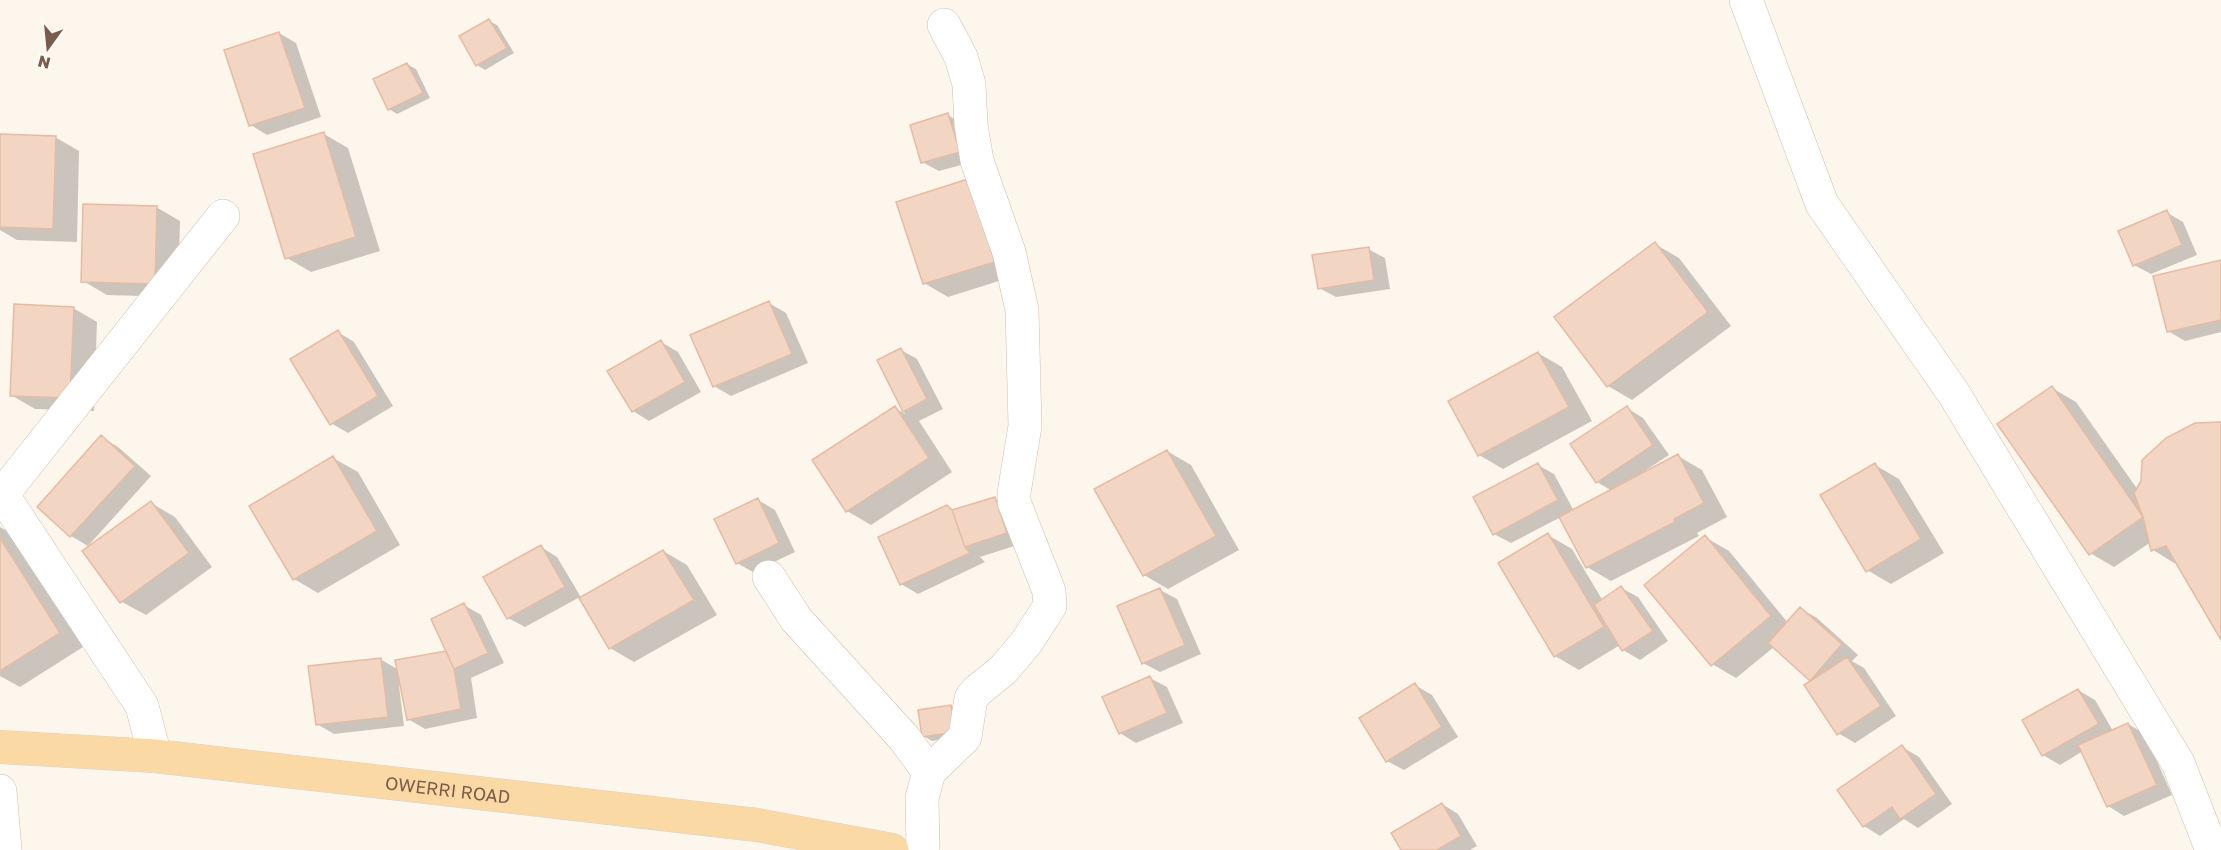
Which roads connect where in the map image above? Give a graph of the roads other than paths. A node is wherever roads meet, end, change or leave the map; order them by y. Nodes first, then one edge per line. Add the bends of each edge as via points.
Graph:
1 (1746, 0) edge
2 (944, 25) dead end
3 (223, 216) dead end
4 (1, 493) edge
5 (768, 577) dead end
6 (0, 747) edge
7 (155, 756) junction
8 (929, 772) junction
9 (0, 791) edge
10 (825, 844) edge
11 (5, 850) edge
12 (892, 850) edge
13 (923, 850) edge
14 (2212, 850) edge

1 - 14 street via 1822,204 1954,394 2178,763
2 - 8 street via 961,57 969,84 977,161 1009,252 1022,310 1025,426 1014,502 1048,591 1050,606 1026,643 971,698 965,737
3 - 4 street
4 - 7 street via 142,706
5 - 8 street via 796,619 904,738
6 - 7 main road, OWERRI ROAD
7 - 10 main road, OWERRI ROAD via 757,825
8 - 13 street via 922,798
9 - 11 street
10 - 12 main road, OWERRI ROAD

